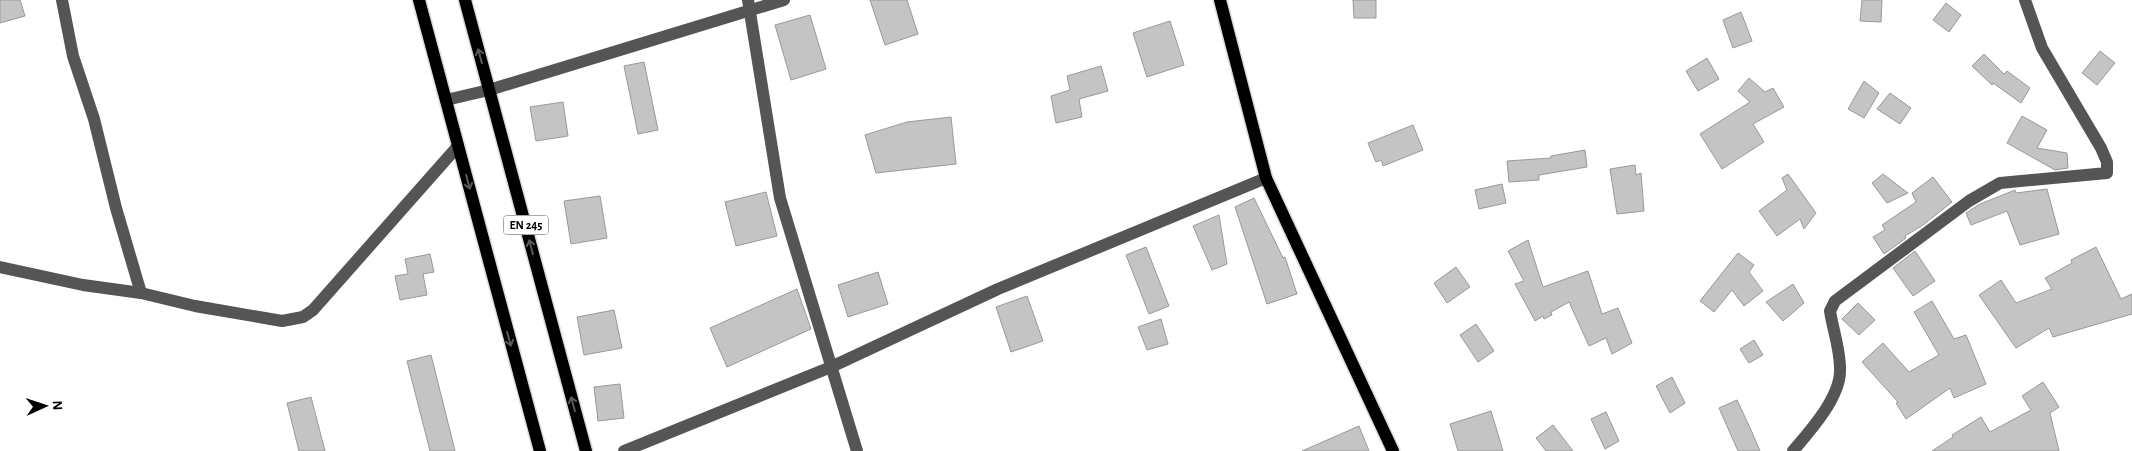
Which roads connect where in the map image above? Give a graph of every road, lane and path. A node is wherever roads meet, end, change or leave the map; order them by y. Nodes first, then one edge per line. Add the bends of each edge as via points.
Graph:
1 (62, 0) edge
2 (419, 0) edge
3 (465, 0) edge
4 (784, 0) edge
5 (1220, 0) edge
6 (2025, 0) edge
7 (749, 5) edge
8 (490, 90) junction
9 (446, 100) junction
10 (458, 146) junction
11 (1266, 178) junction
12 (0, 267) edge
13 (140, 293) junction
14 (830, 367) junction
15 (540, 451) edge
16 (586, 451) edge
17 (624, 451) edge
18 (857, 451) edge
19 (1393, 451) edge
20 (1793, 451) edge

1 - 13 street via 73,56 94,119
2 - 9 main road
8 -> 3 main road, EN 245
4 - 7 street
5 - 11 main road
6 - 20 street via 2042,48 2104,155 2108,168 2106,173 2000,183 1969,202 1836,301 1830,311 1840,374 1833,396
7 - 8 street
7 - 14 street via 780,198
8 - 9 street
16 -> 8 main road, EN 245
9 - 10 main road
10 - 13 street via 324,298 303,316 282,321
10 -> 15 main road
11 - 14 street via 998,289
11 - 19 main road
12 - 13 street via 83,285
14 - 17 street
14 - 18 street

